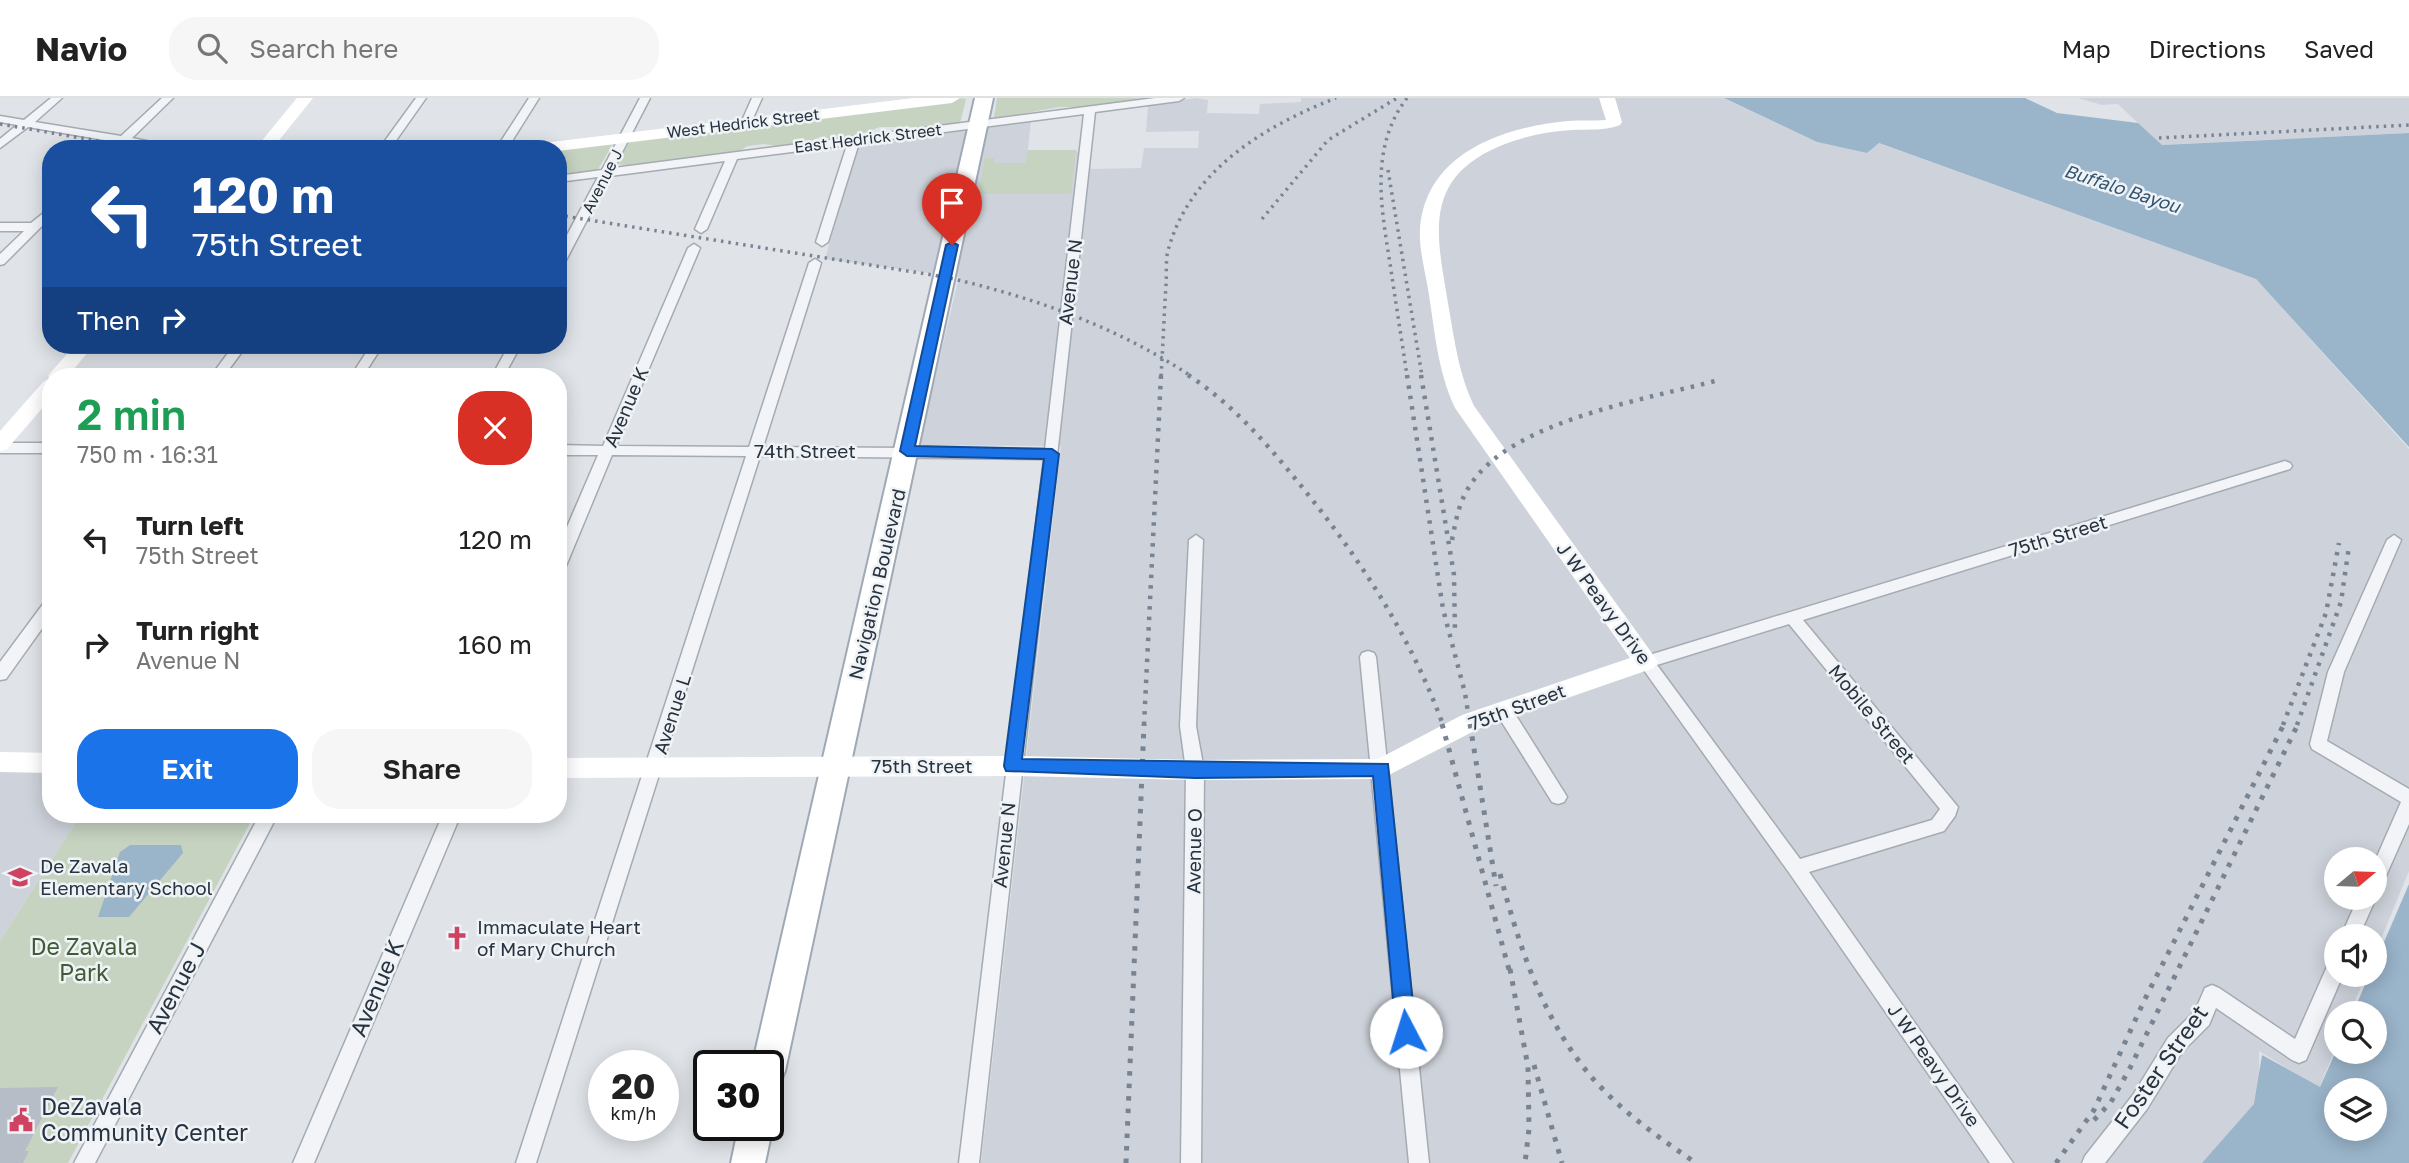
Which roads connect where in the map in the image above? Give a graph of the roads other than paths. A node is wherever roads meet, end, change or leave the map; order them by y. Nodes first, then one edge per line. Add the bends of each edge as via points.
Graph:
1 (57, 98) edge
2 (168, 98) edge
3 (305, 98) edge
4 (421, 98) edge
5 (534, 98) edge
6 (645, 98) edge
7 (757, 98) edge
8 (953, 98) edge
9 (984, 98) edge
10 (1179, 98) edge
11 (1607, 98) edge
12 (867, 103) edge
13 (1090, 110) junction
14 (0, 119) edge
15 (746, 123) junction
16 (25, 124) junction
17 (979, 124) junction
18 (625, 137) junction
19 (126, 139) junction
20 (854, 139) junction
21 (131, 140) edge
22 (270, 140) edge
23 (391, 140) edge
24 (507, 140) edge
25 (0, 145) edge
26 (567, 145) edge
27 (733, 155) junction
28 (606, 173) junction
29 (567, 178) edge
30 (42, 219) edge
31 (0, 227) edge
32 (34, 227) junction
33 (701, 229) dead end
34 (822, 242) dead end
35 (567, 247) edge
36 (694, 248) dead end
37 (0, 261) edge
38 (815, 264) dead end
39 (77, 354) edge
40 (234, 354) edge
41 (65, 368) edge
42 (223, 368) edge
43 (42, 396) edge
44 (0, 446) edge
45 (42, 448) edge
46 (567, 450) edge
47 (607, 451) junction
48 (756, 451) junction
49 (907, 451) junction
50 (1052, 454) junction
51 (2285, 466) dead end
52 (1196, 540) dead end
53 (2394, 540) dead end
54 (567, 545) edge
55 (42, 616) edge
56 (1792, 617) junction
57 (1368, 657) dead end
58 (1646, 663) junction
59 (0, 674) edge
60 (1504, 711) junction
61 (0, 762) edge
62 (42, 763) edge
63 (1012, 766) junction
64 (835, 767) junction
65 (567, 768) edge
66 (654, 768) junction
67 (1381, 769) junction
68 (1195, 771) junction
69 (1559, 797) dead end
70 (2409, 797) edge
71 (2409, 804) edge
72 (264, 823) edge
73 (448, 823) edge
74 (2387, 854) edge
75 (1796, 868) junction
76 (2328, 987) edge
77 (773, 1050) edge
78 (753, 1141) edge
79 (83, 1163) edge
80 (303, 1163) edge
81 (526, 1163) edge
82 (748, 1163) edge
83 (969, 1163) edge
84 (1191, 1163) edge
85 (1419, 1163) edge
86 (2003, 1163) edge
87 (2092, 1163) edge

1 - 16 street
2 - 19 street
3 - 22 street
4 - 23 street
5 - 24 street
6 - 18 street, Avenue J
7 - 15 street
8 - 12 street, West Hedrick Street
9 - 17 main road, Navigation Boulevard
10 - 13 street, East Hedrick Street
11 - 58 street, J W Peavy Drive via 1614,122 1522,134 1458,164 1435,192 1429,233 1452,380 1465,408
12 - 15 street, West Hedrick Street
13 - 17 street, East Hedrick Street
13 - 50 street, Avenue N
14 - 16 street
15 - 18 street, West Hedrick Street
16 - 19 street
16 - 25 street
17 - 20 street, East Hedrick Street
17 - 49 main road, Navigation Boulevard
18 - 26 street, West Hedrick Street
18 - 28 street, Avenue J
19 - 21 street
20 - 27 street, East Hedrick Street
20 - 34 street
27 - 28 street, East Hedrick Street
27 - 33 street
28 - 29 street, East Hedrick Street
28 - 35 street, Avenue J
30 - 32 street
31 - 32 street
32 - 37 street
36 - 47 street, Avenue K
38 - 48 street, Avenue L
39 - 41 street
40 - 42 street
43 - 44 street
44 - 45 street
46 - 47 street, 74th Street
47 - 48 street, 74th Street
47 - 54 street, Avenue K
48 - 49 street, 74th Street
48 - 66 street, Avenue L
49 - 50 street, 74th Street
49 - 64 main road, Navigation Boulevard
50 - 63 street, Avenue N
51 - 56 street, 75th Street
52 - 68 street, Avenue O via 1188,726
53 - 70 street via 2336,671 2318,744
55 - 59 street
56 - 58 street, 75th Street
56 - 75 street, Mobile Street via 1949,807 1938,826
57 - 67 street
58 - 60 street, 75th Street
58 - 75 street, J W Peavy Drive
60 - 67 street, 75th Street via 1470,722
60 - 69 street
61 - 62 street
63 - 64 street, 75th Street
63 - 68 street, 75th Street
63 - 83 street, Avenue N
64 - 66 street, 75th Street
64 - 77 main road, Navigation Boulevard
65 - 66 street, 75th Street
66 - 81 street, Avenue L
67 - 68 street, 75th Street
67 - 85 street
68 - 84 street, Avenue O
71 - 74 street
72 - 79 street, Avenue J
73 - 80 street, Avenue K
75 - 86 street, J W Peavy Drive
76 - 87 street, Foster Street via 2299,1053 2211,994 2202,1018 2175,1045 2140,1102
78 - 82 main road

